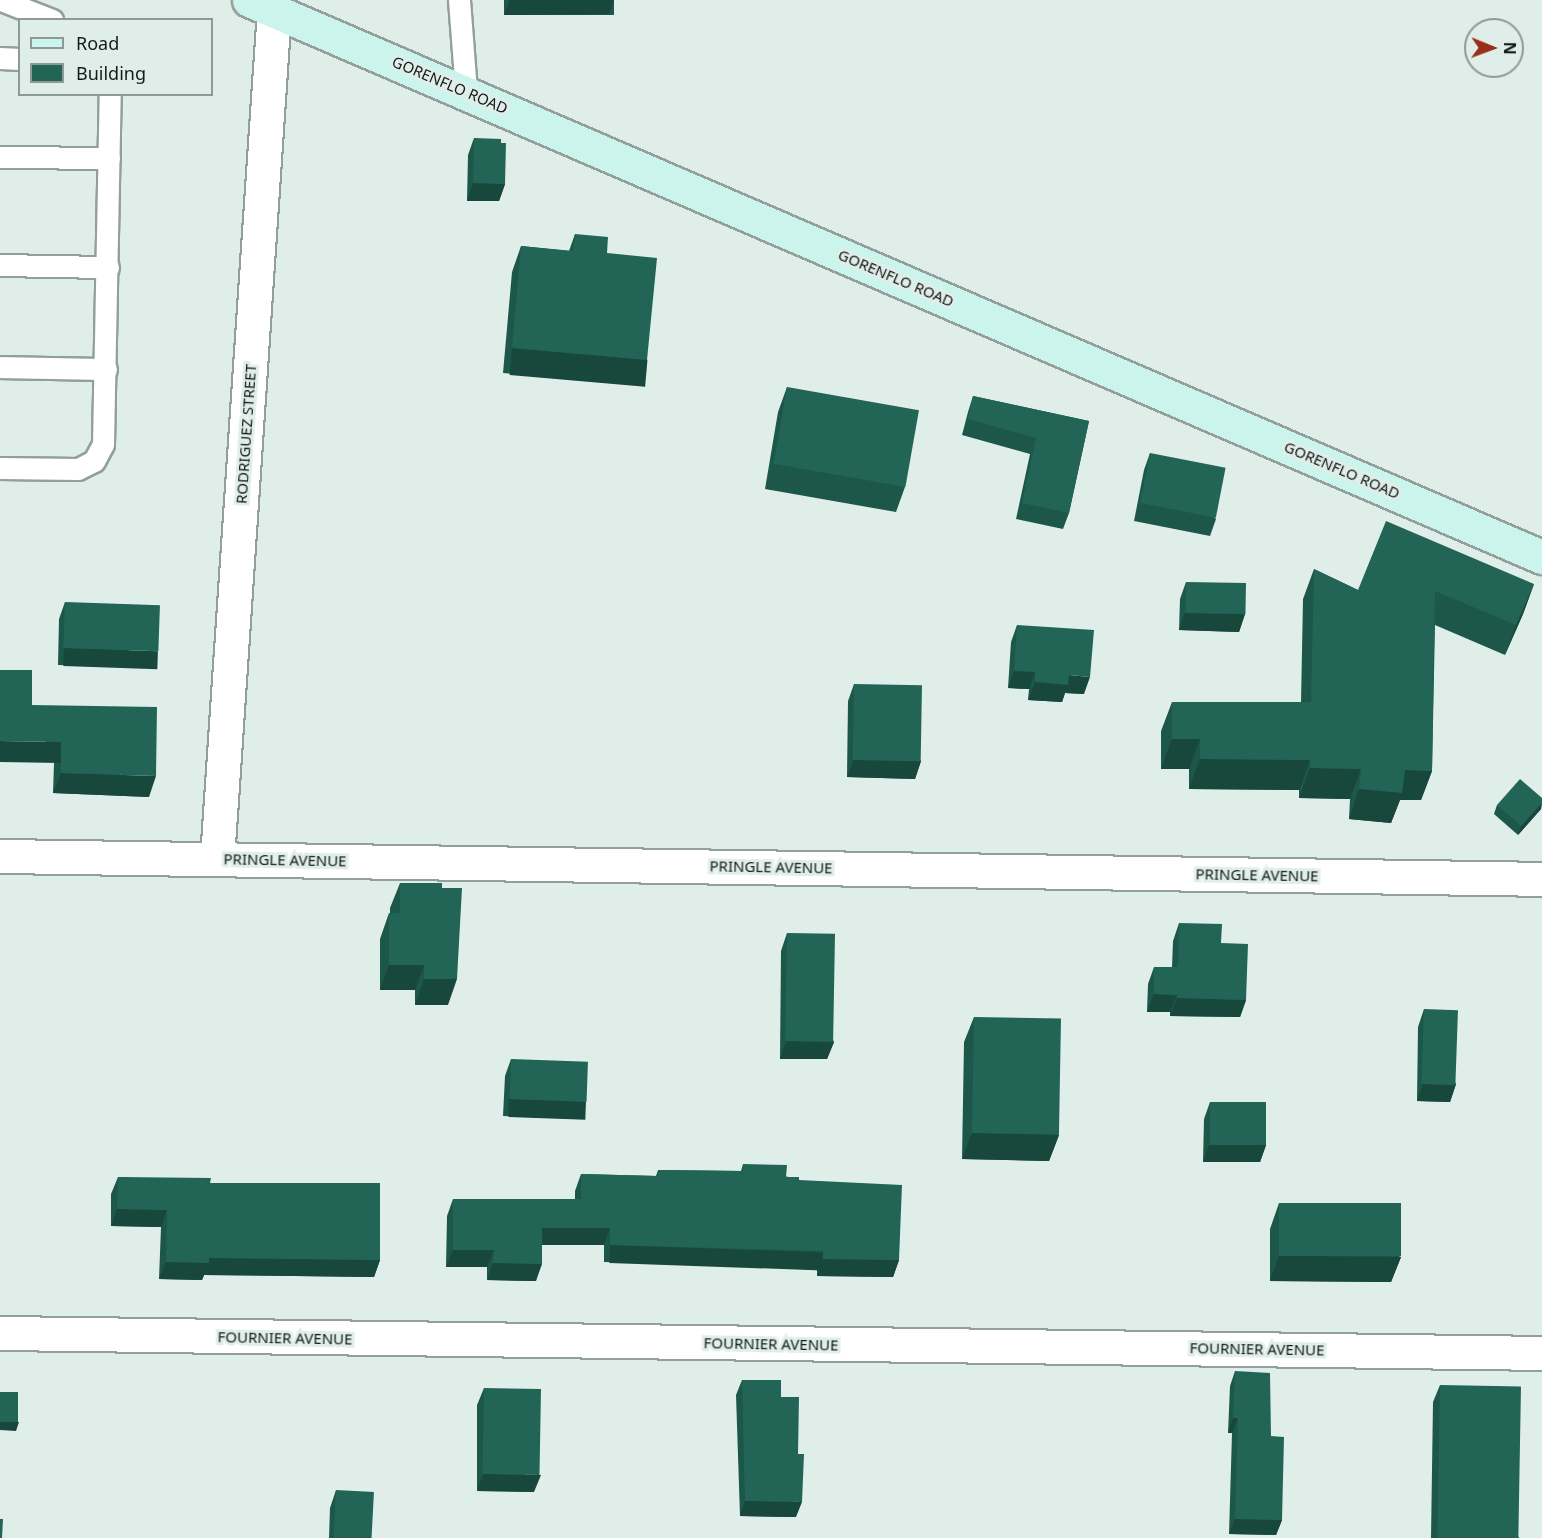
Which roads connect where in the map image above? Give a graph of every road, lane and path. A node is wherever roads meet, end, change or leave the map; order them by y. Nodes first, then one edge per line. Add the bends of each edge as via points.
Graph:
1 (1, 0) edge
2 (459, 0) edge
3 (262, 4) edge
4 (47, 18) edge
5 (0, 58) edge
6 (18, 59) edge
7 (466, 92) junction
8 (110, 96) edge
9 (0, 157) edge
10 (109, 158) junction
11 (0, 265) edge
12 (108, 267) junction
13 (0, 367) edge
14 (106, 369) junction
15 (0, 468) edge
16 (1542, 557) edge
17 (0, 856) edge
18 (217, 859) junction
19 (1542, 879) edge
20 (0, 1333) edge
21 (1542, 1353) edge

1 - 4 lane
2 - 7 lane
3 - 7 main road, GORENFLO ROAD
3 - 18 street, RODRIGUEZ STREET
5 - 6 lane
7 - 16 main road, GORENFLO ROAD
8 - 10 lane
9 - 10 lane
10 - 12 lane
11 - 12 lane
12 - 14 lane
13 - 14 lane
14 - 15 lane via 103,444 94,461 78,469
17 - 18 street, PRINGLE AVENUE
18 - 19 street, PRINGLE AVENUE
20 - 21 street, FOURNIER AVENUE

